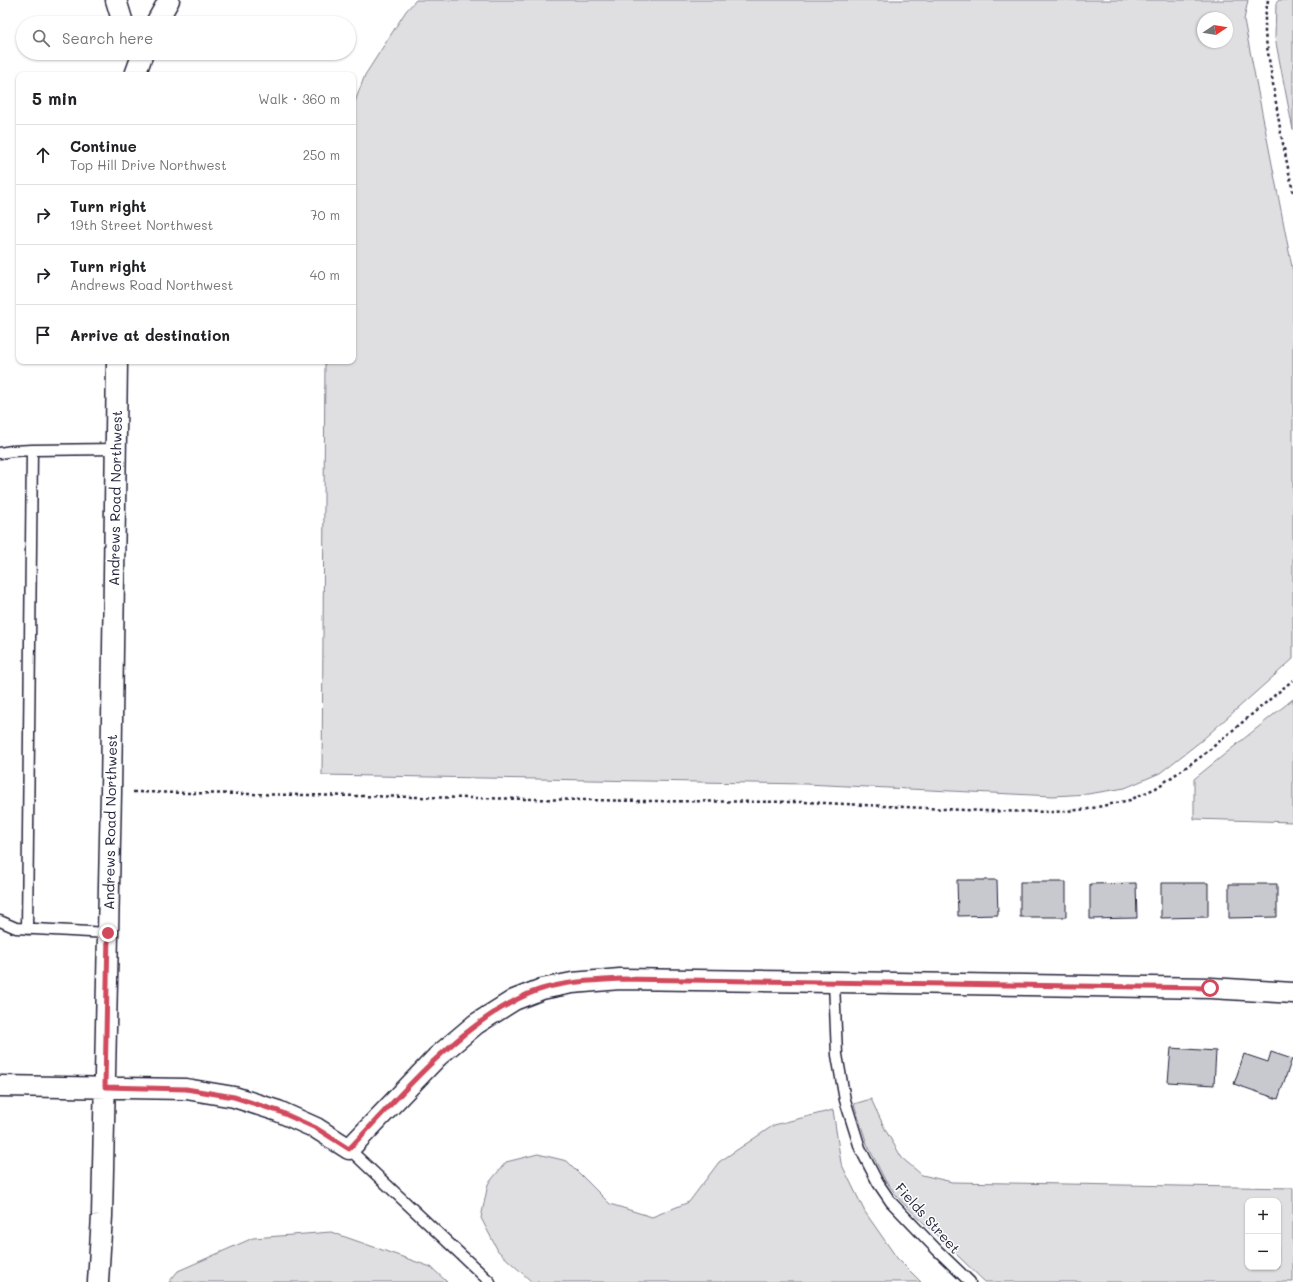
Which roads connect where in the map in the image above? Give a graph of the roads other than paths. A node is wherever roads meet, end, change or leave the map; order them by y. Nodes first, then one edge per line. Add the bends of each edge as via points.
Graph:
1 (116, 0) edge
2 (169, 0) edge
3 (121, 16) edge
4 (160, 16) edge
5 (117, 364) edge
6 (116, 449) junction
7 (32, 450) junction
8 (0, 453) edge
9 (0, 921) edge
10 (27, 929) junction
11 (108, 933) junction
12 (834, 982) junction
13 (1293, 993) edge
14 (0, 1086) edge
15 (105, 1087) junction
16 (349, 1149) junction
17 (98, 1282) edge
18 (490, 1282) edge
19 (970, 1282) edge

1 - 3 street
2 - 4 street
5 - 6 street, Andrews Road Northwest
6 - 7 lane
6 - 11 street, Andrews Road Northwest
7 - 8 lane
7 - 10 lane
9 - 10 lane via 16,928
10 - 11 lane
11 - 15 street, Andrews Road Northwest
12 - 13 street via 1210,988
12 - 16 street via 620,979 572,983 542,989 514,1000 476,1024 438,1056
12 - 19 lane, Fields Street via 837,1055 845,1100 860,1148 891,1202
14 - 15 street
15 - 16 street via 186,1089 234,1097 278,1111 316,1128
15 - 17 street, Andrews Road Northwest
16 - 18 lane

